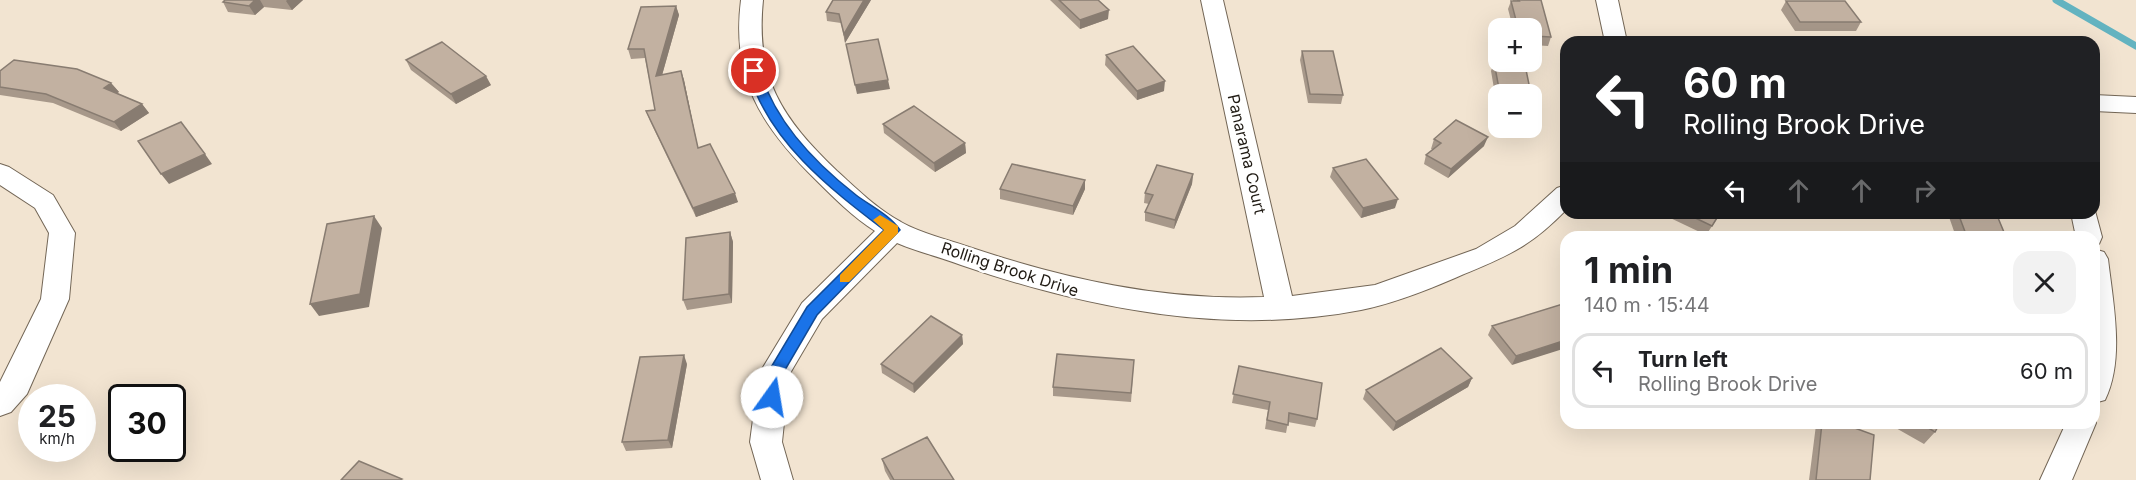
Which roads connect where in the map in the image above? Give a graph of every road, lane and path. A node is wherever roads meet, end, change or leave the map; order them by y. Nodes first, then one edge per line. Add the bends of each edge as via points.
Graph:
1 (752, 0) edge
2 (1212, 0) edge
3 (1608, 0) edge
4 (1615, 36) edge
5 (2100, 103) edge
6 (2136, 105) edge
7 (0, 173) edge
8 (1560, 201) edge
9 (893, 230) junction
10 (1281, 308) junction
11 (2100, 310) edge
12 (2100, 354) edge
13 (0, 403) edge
14 (2077, 429) edge
15 (777, 480) edge
16 (2056, 480) edge

1 - 9 street, Rolling Brook Drive via 748,52 759,90 780,126 812,162
2 - 10 street, Panarama Court
3 - 4 street
5 - 6 street
7 - 13 street via 44,202 62,233 55,298 16,385
8 - 10 street, Rolling Brook Drive via 1497,251 1402,287 1351,301
9 - 10 street, Rolling Brook Drive via 1013,273 1082,292 1168,306
9 - 15 street via 812,311 774,374 766,442
11 - 12 street via 2103,335
14 - 16 street

